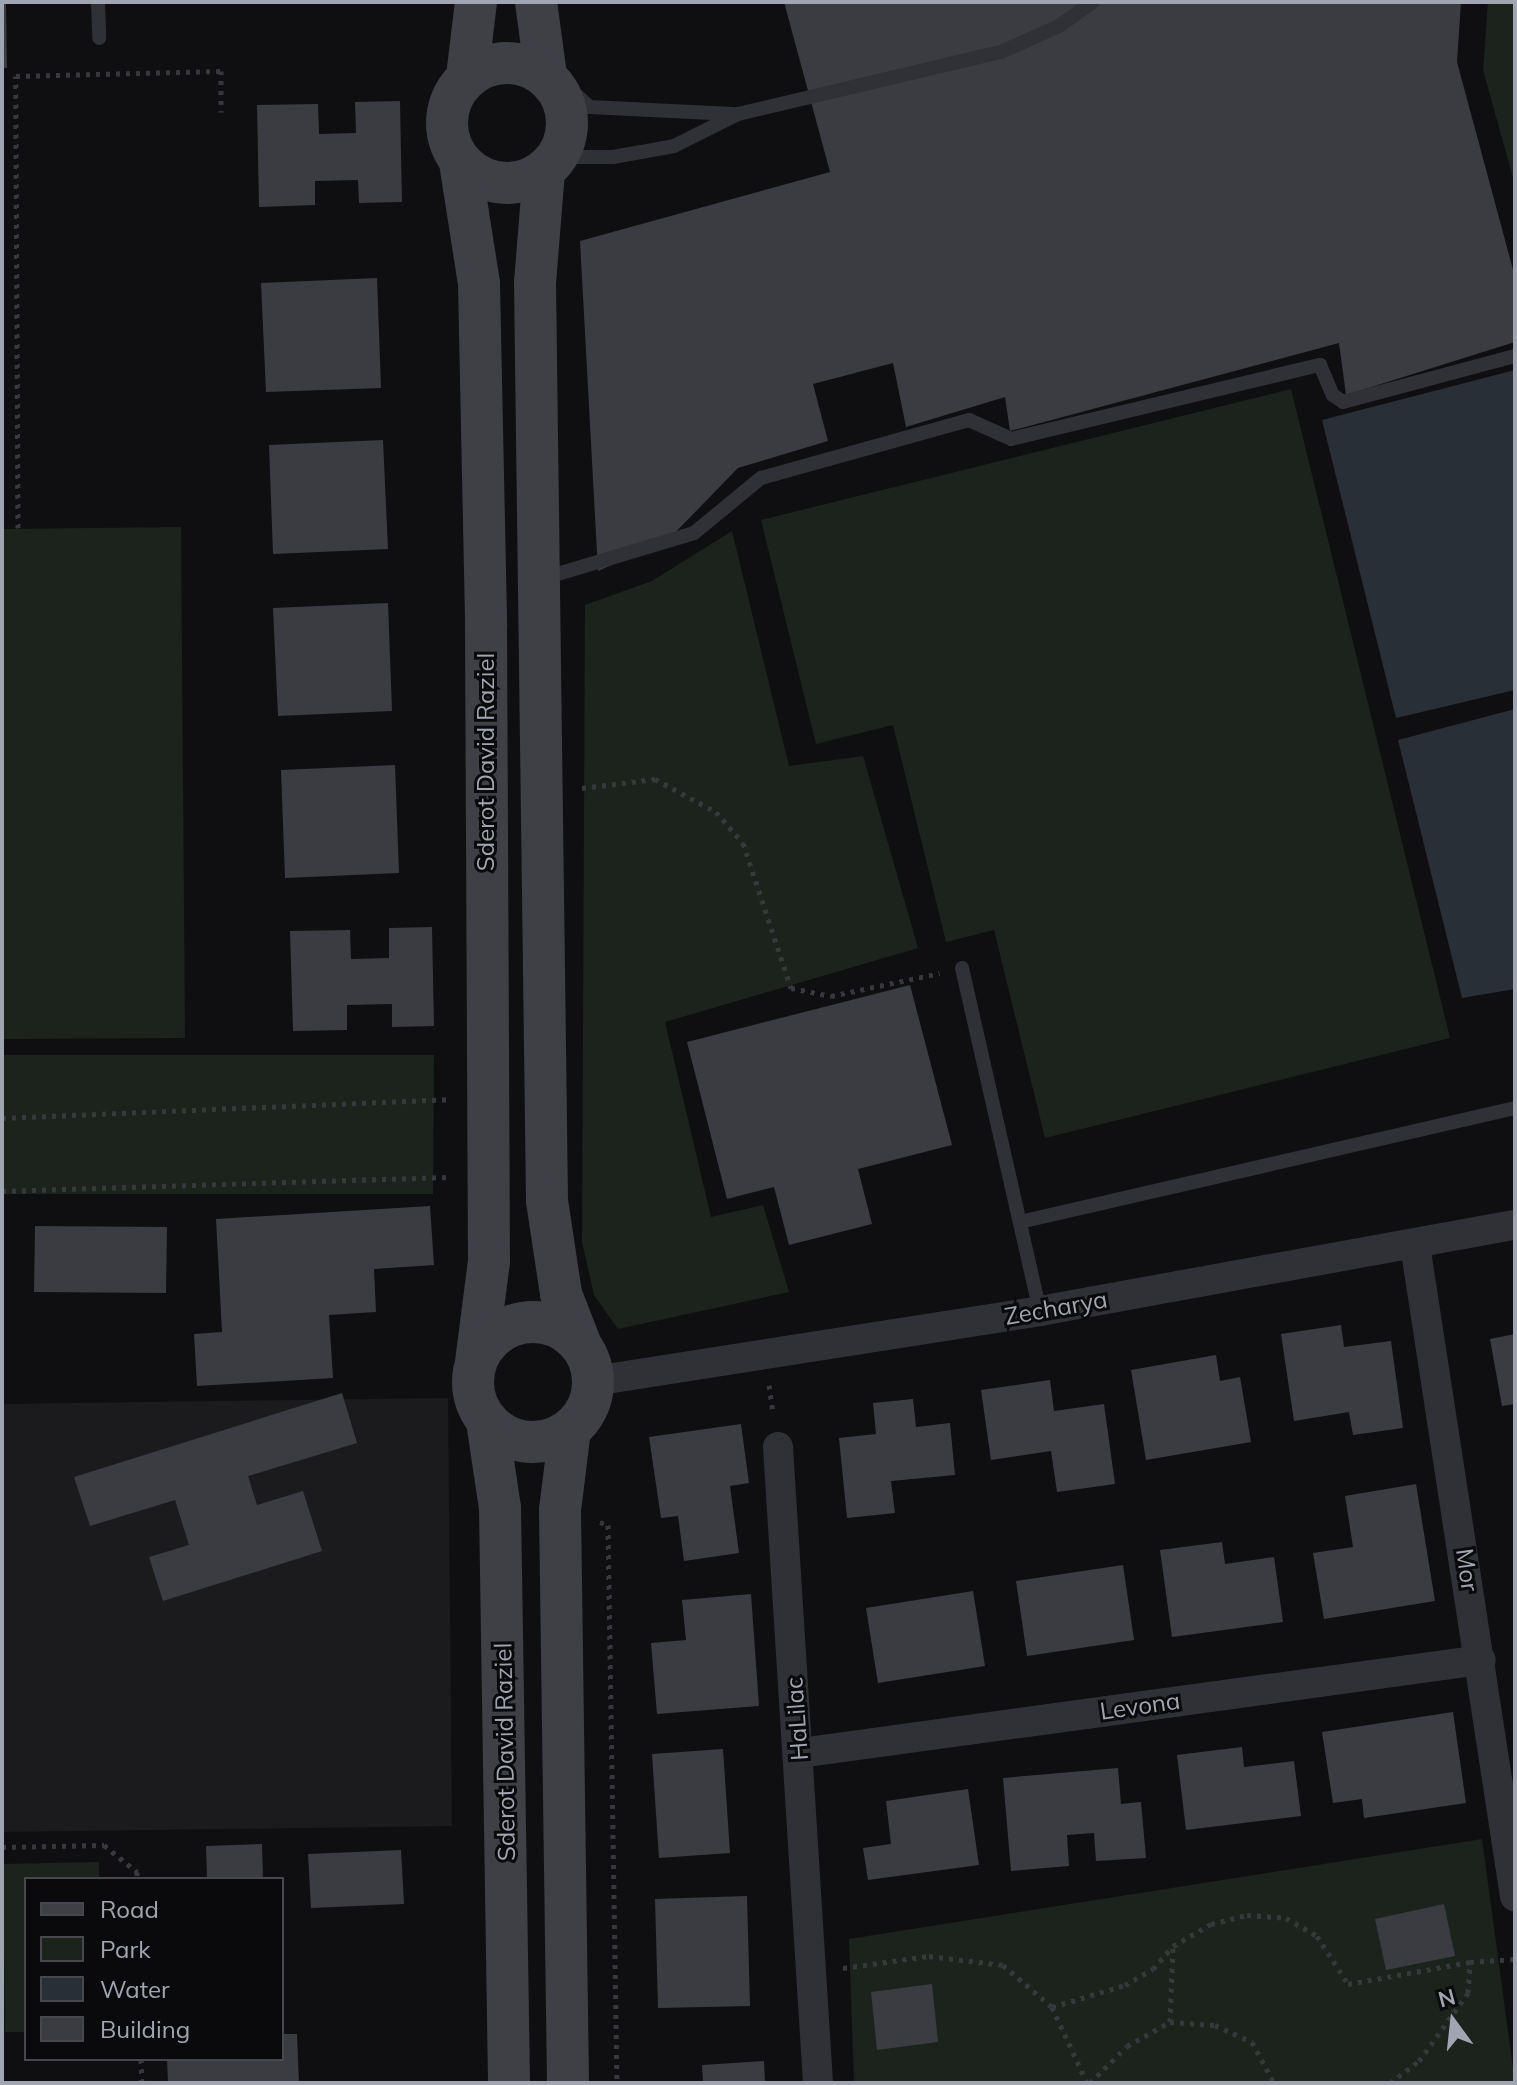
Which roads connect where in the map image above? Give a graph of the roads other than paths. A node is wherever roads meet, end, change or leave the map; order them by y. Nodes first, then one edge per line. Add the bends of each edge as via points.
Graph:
1 (98, 2) edge
2 (476, 2) edge
3 (536, 2) edge
4 (1093, 2) edge
5 (99, 38) dead end
6 (467, 77) junction
7 (549, 80) junction
8 (738, 114) junction
9 (460, 162) junction
10 (550, 164) junction
11 (1515, 356) edge
12 (541, 579) junction
13 (962, 968) road end
14 (1515, 1108) edge
15 (1020, 1222) junction
16 (1515, 1225) edge
17 (1415, 1245) junction
18 (1040, 1311) junction
19 (580, 1343) junction
20 (476, 1362) junction
21 (594, 1381) junction
22 (487, 1421) junction
23 (570, 1430) junction
24 (778, 1447) road end
25 (1481, 1660) junction
26 (800, 1753) junction
27 (1515, 1896) edge
28 (509, 2083) edge
29 (568, 2083) edge
30 (818, 2083) edge

1 - 5 lane
2 - 6 main road
3 - 7 main road
4 - 8 lane via 1059,26 1001,52
6 - 7 main road via 498,63 523,65
6 - 9 main road via 456,88 446,118
7 - 8 lane via 570,89 589,107
7 - 10 main road via 568,120
8 - 10 lane via 674,146
9 - 10 main road via 491,181 509,183
9 - 20 main road, Sderot David Raziel via 479,284 490,1175 485,1317
10 - 12 main road via 535,283
11 - 12 lane via 1343,402 1333,395 1320,365 1011,439 969,420 761,478 694,533
12 - 19 main road via 547,1201 561,1294
13 - 15 lane
14 - 15 lane
15 - 18 lane
16 - 17 street, Zecharya
17 - 18 street, Zecharya
17 - 25 street, Mor
18 - 21 street, Zecharya
19 - 20 main road via 563,1329 522,1323 502,1330
19 - 21 main road
20 - 22 main road via 474,1393
21 - 23 main road via 587,1408
22 - 23 main road via 501,1434 536,1443
22 - 28 main road, Sderot David Raziel via 500,1508
23 - 29 main road via 560,1510
24 - 26 street, HaLilac
25 - 26 street, Levona
25 - 27 street, Mor
26 - 30 street, HaLilac

